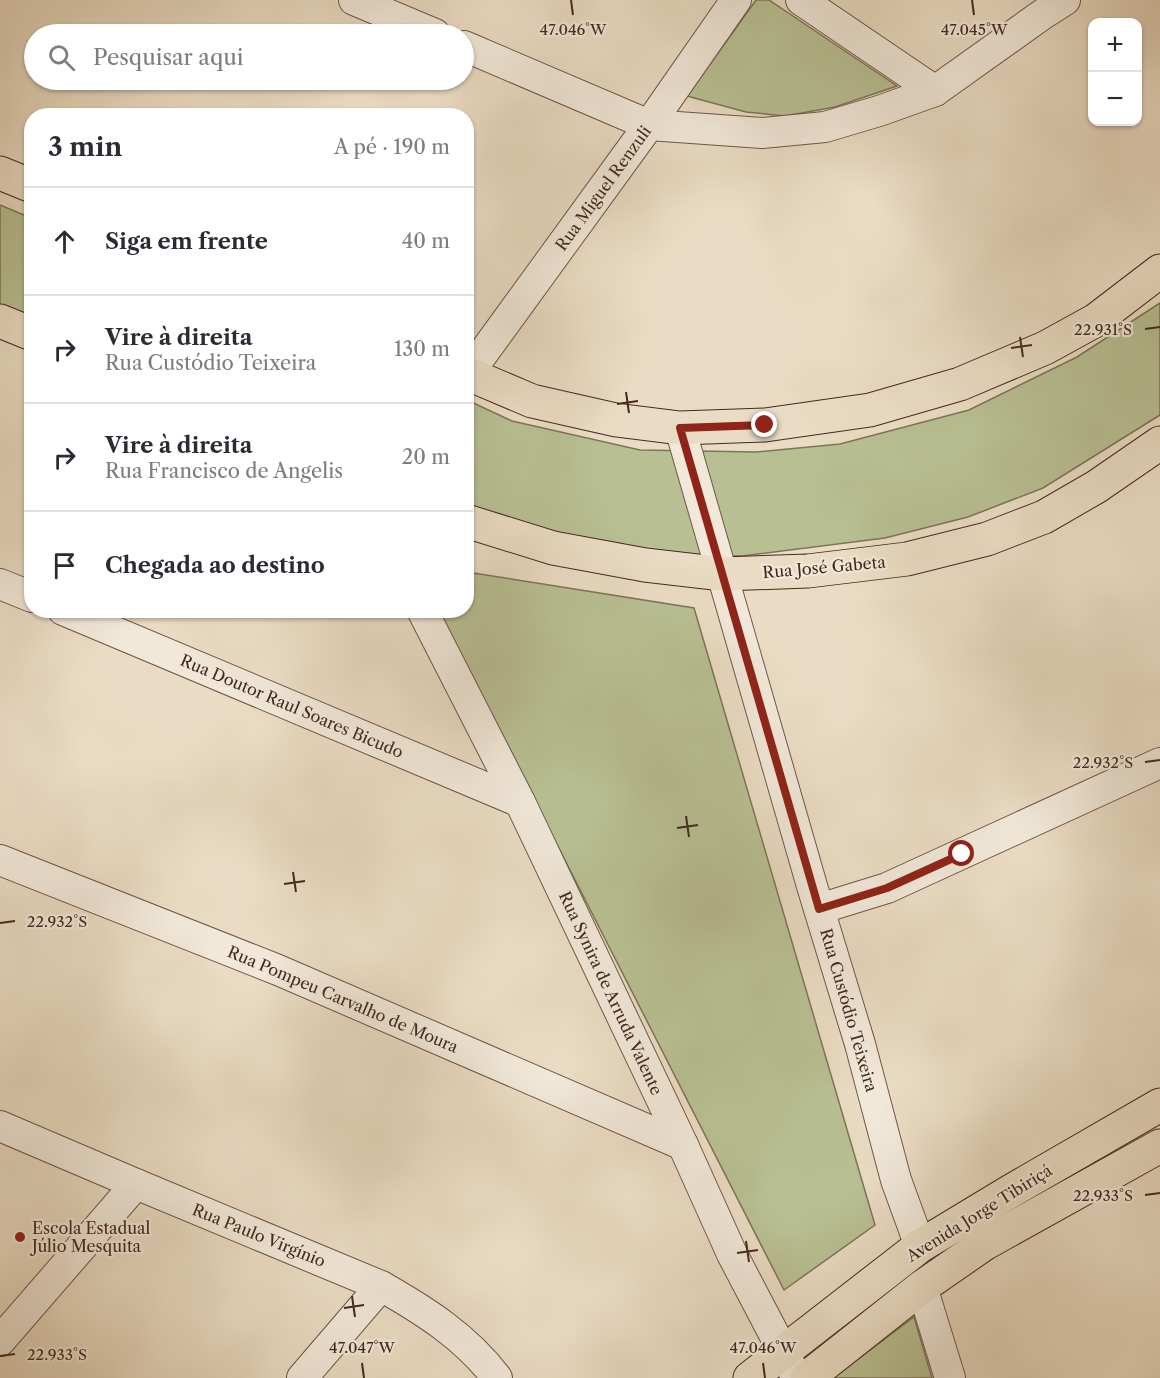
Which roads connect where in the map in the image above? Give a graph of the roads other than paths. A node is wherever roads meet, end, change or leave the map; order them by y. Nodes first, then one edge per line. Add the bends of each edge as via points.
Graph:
1 (354, 0) edge
2 (736, 0) edge
3 (801, 0) edge
4 (1065, 0) edge
5 (411, 24) edge
6 (474, 50) edge
7 (935, 91) junction
8 (649, 125) junction
9 (0, 173) edge
10 (24, 183) edge
11 (1160, 272) edge
12 (0, 321) edge
13 (24, 331) edge
14 (474, 364) edge
15 (474, 377) edge
16 (680, 428) junction
17 (1160, 442) edge
18 (474, 523) edge
19 (723, 574) junction
20 (0, 584) edge
21 (24, 594) edge
22 (82, 618) edge
23 (426, 618) edge
24 (1160, 763) edge
25 (520, 802) junction
26 (0, 860) edge
27 (819, 909) junction
28 (1160, 1105) edge
29 (0, 1126) edge
30 (682, 1145) junction
31 (1160, 1146) edge
32 (136, 1184) junction
33 (920, 1246) junction
34 (381, 1286) junction
35 (922, 1287) junction
36 (0, 1341) edge
37 (789, 1365) edge
38 (302, 1378) edge
39 (497, 1378) edge
40 (750, 1378) edge
41 (807, 1378) edge
42 (950, 1378) edge

1 - 5 street
2 - 8 street, Rua Miguel Renzuli
3 - 7 street
4 - 7 street
6 - 8 street
7 - 8 street via 825,127 762,134
8 - 14 street, Rua Miguel Renzuli
9 - 10 main road
11 - 16 main road via 1096,320 1055,343 960,384 870,410 765,425
12 - 13 main road
15 - 16 main road via 532,400 616,420
16 - 19 street, Rua Custódio Teixeira
17 - 19 main road, Rua José Gabeta via 1096,487 1044,517 987,539 907,559 808,571
18 - 19 main road, Rua José Gabeta via 553,548
19 - 27 street, Rua Custódio Teixeira
20 - 21 street
22 - 25 street, Rua Doutor Raul Soares Bicudo
23 - 25 street, Rua Synira de Arruda Valente
24 - 27 street via 887,888
25 - 30 street, Rua Synira de Arruda Valente
26 - 30 street, Rua Pompeu Carvalho de Moura via 278,970
27 - 33 street, Rua Custódio Teixeira via 896,1180
28 - 33 main road, Avenida Jorge Tibiriçá
29 - 32 street, Rua Paulo Virgínio
30 - 37 street, Rua Synira de Arruda Valente
31 - 35 main road, Avenida Jorge Tibiriçá via 984,1244
32 - 34 street, Rua Paulo Virgínio
32 - 36 street
33 - 37 main road, Avenida Jorge Tibiriçá
34 - 38 street
34 - 39 street, Rua Paulo Virgínio via 465,1341
35 - 41 main road, Avenida Jorge Tibiriçá
35 - 42 street
37 - 40 main road, Avenida Jorge Tibiriçá

